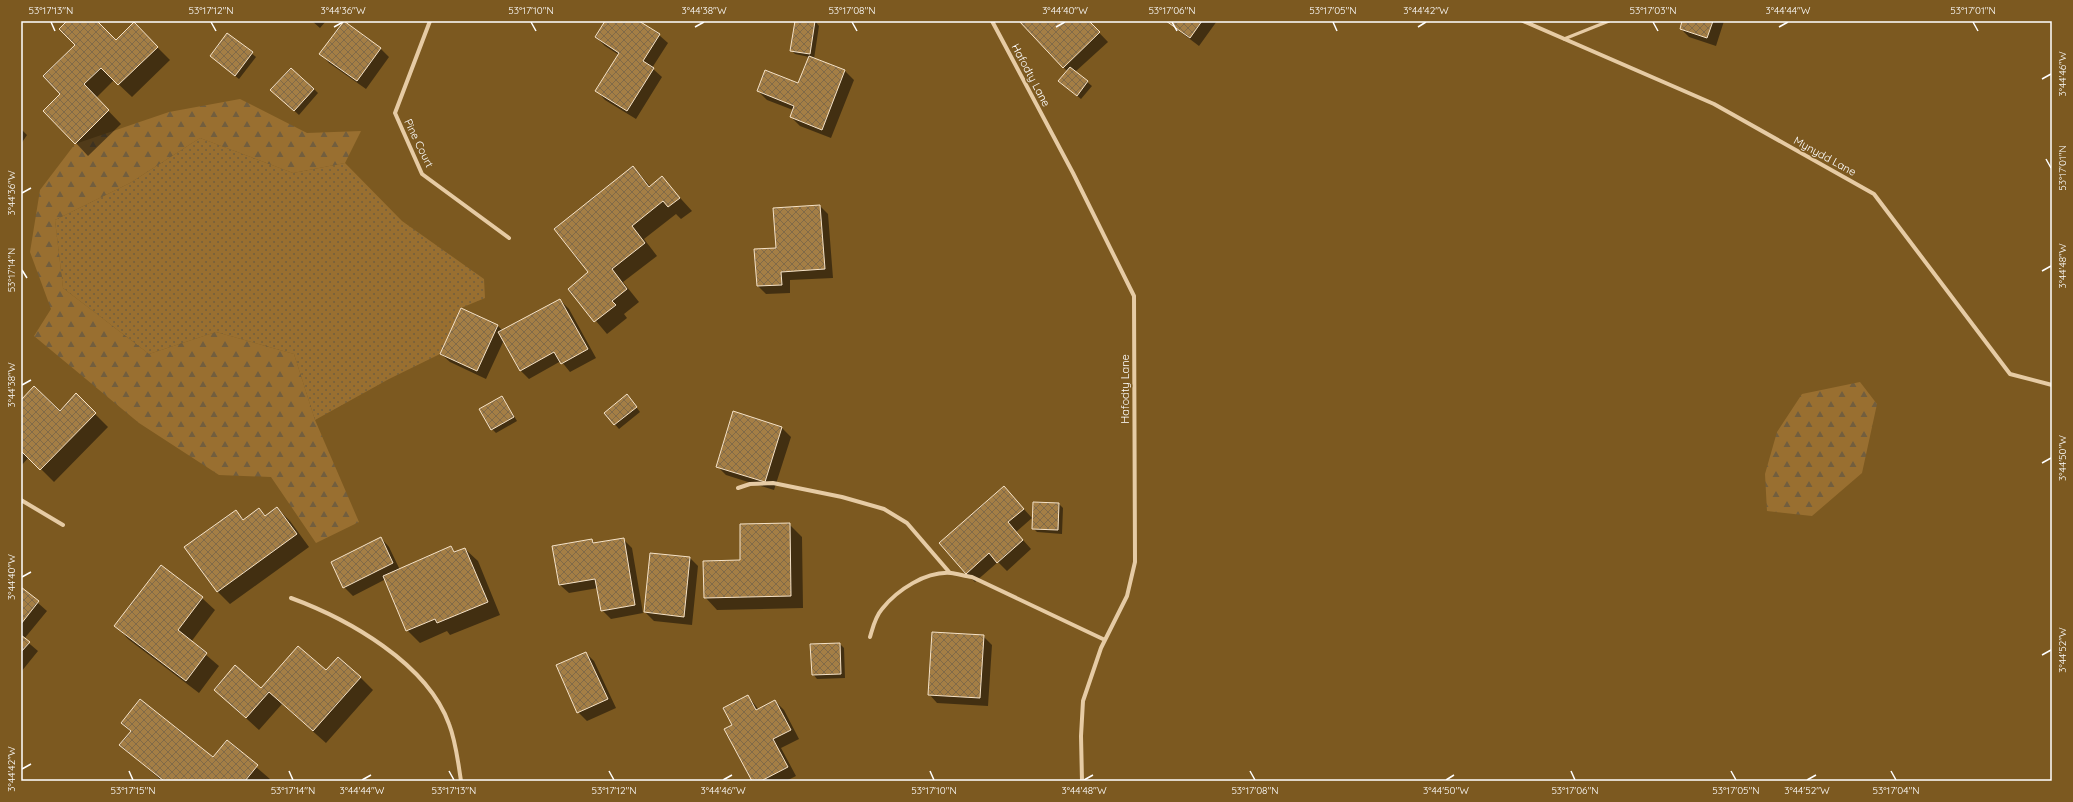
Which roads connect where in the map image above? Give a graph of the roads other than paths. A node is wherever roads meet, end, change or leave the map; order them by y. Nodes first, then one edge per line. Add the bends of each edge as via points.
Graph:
1 (430, 21) edge
2 (992, 21) edge
3 (1523, 21) edge
4 (1609, 21) edge
5 (1564, 39) junction
6 (510, 238) dead end
7 (2052, 385) edge
8 (738, 488) dead end
9 (21, 500) edge
10 (63, 525) dead end
11 (950, 573) junction
12 (291, 598) dead end
13 (870, 637) dead end
14 (1105, 640) junction
15 (461, 781) edge
16 (1082, 781) edge

1 - 6 street, Pine Court via 395,113 422,174
2 - 14 street, Hafodty Lane via 1073,173 1134,296 1135,562 1126,596
3 - 5 street, Mynydd Lane
4 - 5 lane
5 - 7 street, Mynydd Lane via 1714,104 1874,194 2010,374
8 - 11 street via 750,484 773,483 842,497 884,509 907,523
9 - 10 street
11 - 13 street via 931,575 915,582 897,595 882,608 874,622
11 - 14 street via 972,578
12 - 15 street via 321,609 362,631 426,686 449,723
14 - 16 street, Hafodty Lane via 1083,701

